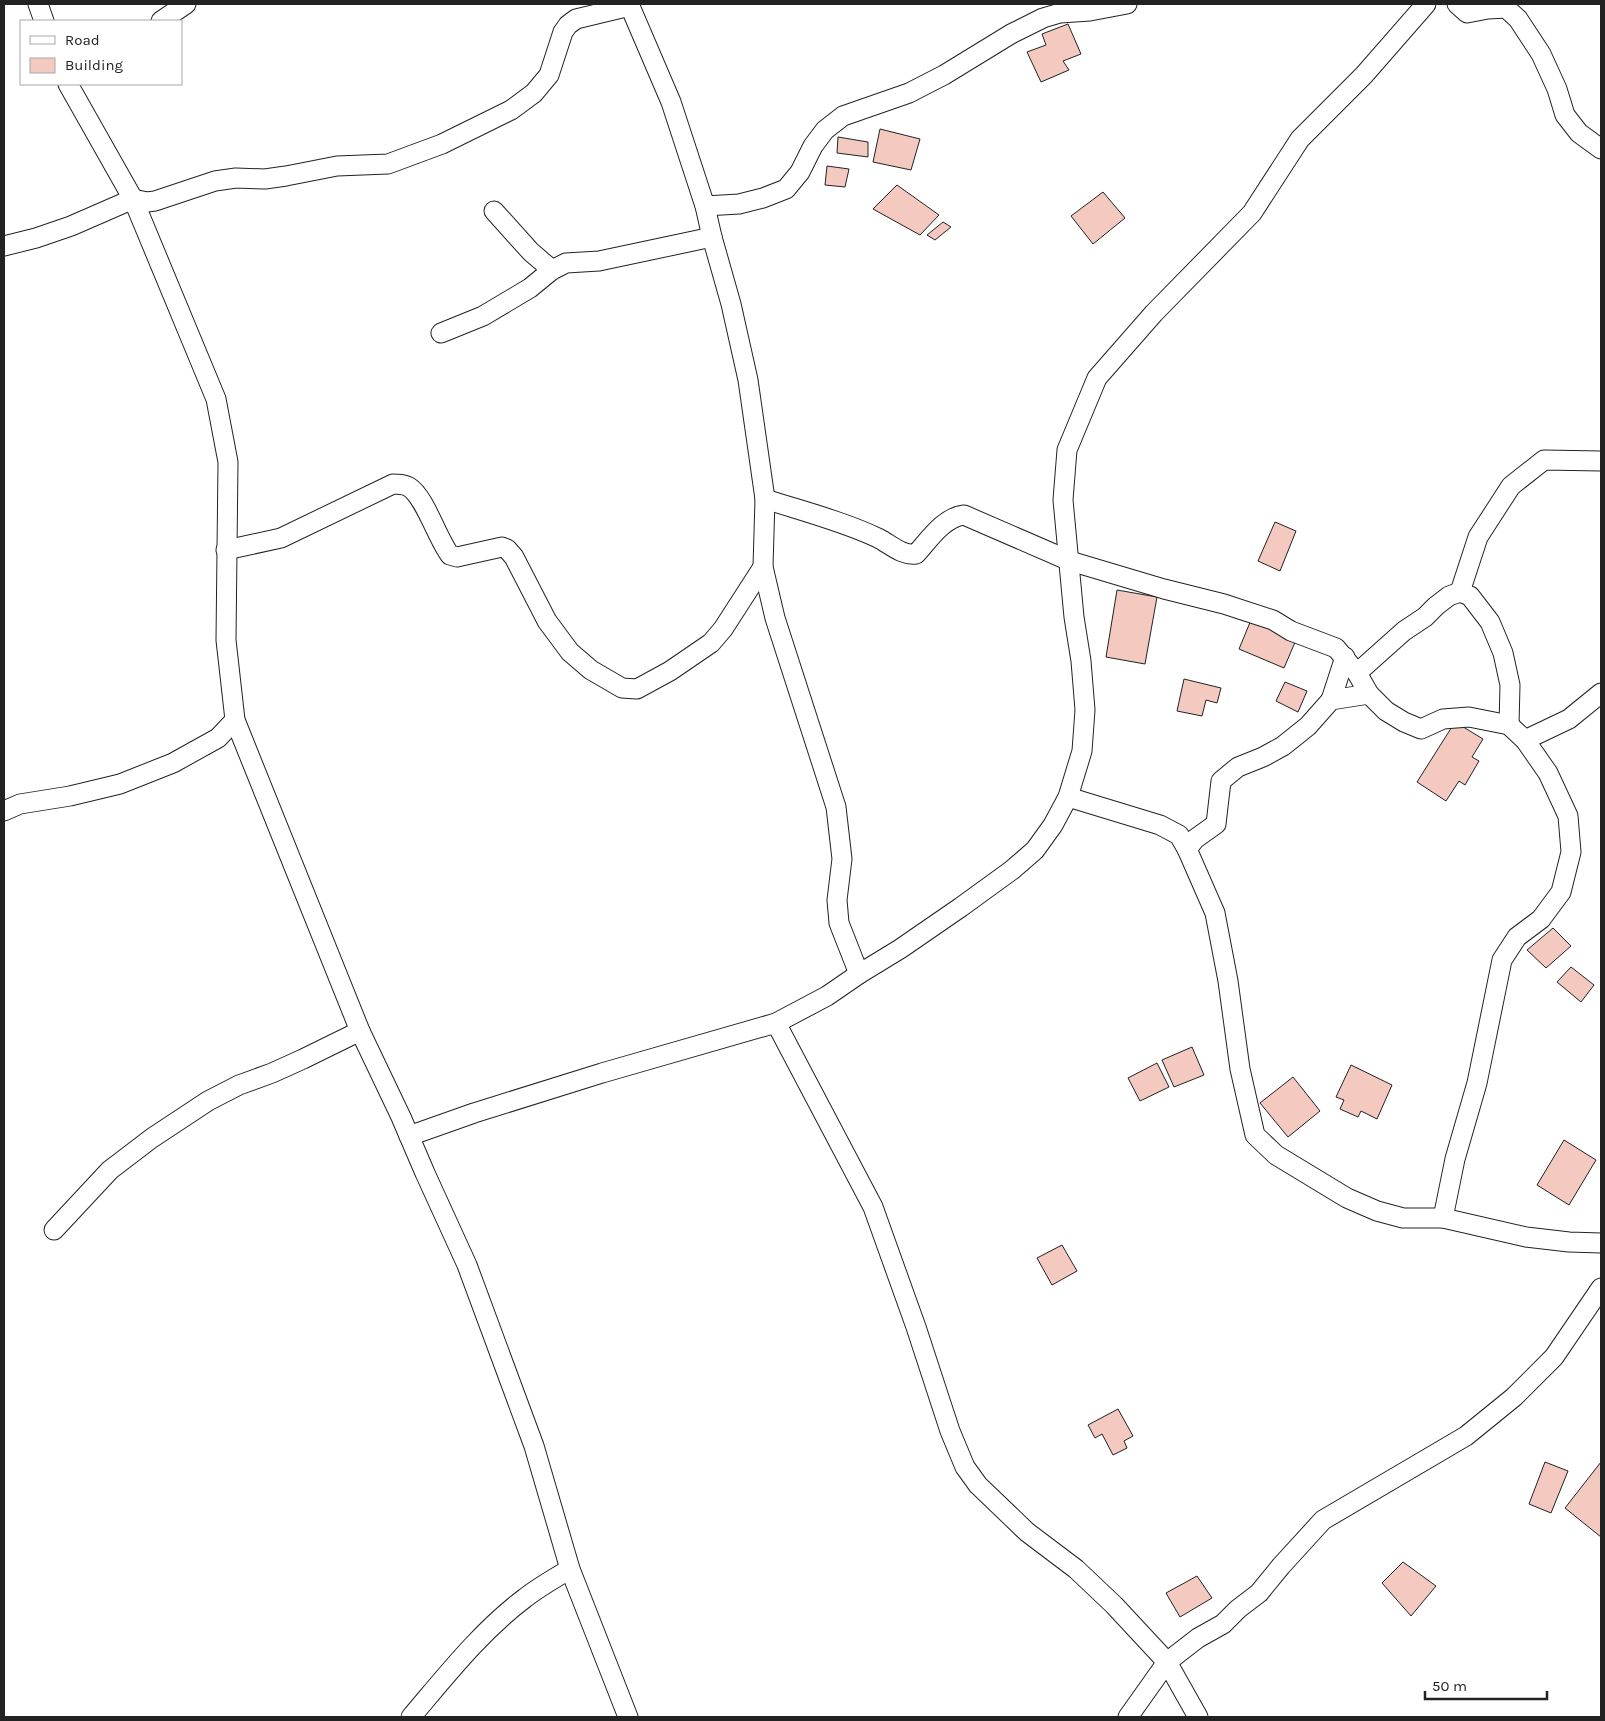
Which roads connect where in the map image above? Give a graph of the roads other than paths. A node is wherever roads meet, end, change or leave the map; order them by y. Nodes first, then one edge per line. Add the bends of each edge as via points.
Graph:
1 (38, 4) edge
2 (186, 4) edge
3 (1127, 4) edge
4 (1426, 4) edge
5 (1457, 4) edge
6 (629, 5) edge
7 (1495, 6) edge
8 (44, 20) edge
9 (162, 20) edge
10 (69, 85) edge
11 (1601, 149) edge
12 (133, 199) junction
13 (705, 206) junction
14 (494, 211) dead end
15 (712, 237) junction
16 (4, 246) edge
17 (552, 270) junction
18 (440, 334) dead end
19 (1601, 461) edge
20 (765, 499) junction
21 (226, 550) junction
22 (1070, 561) junction
23 (763, 567) junction
24 (1460, 592) junction
25 (1345, 657) junction
26 (1358, 673) junction
27 (1601, 693) edge
28 (1369, 694) junction
29 (1331, 700) junction
30 (235, 720) junction
31 (1509, 725) junction
32 (1525, 740) junction
33 (1068, 797) junction
34 (4, 811) edge
35 (1187, 849) junction
36 (859, 974) junction
37 (776, 1023) junction
38 (360, 1031) junction
39 (409, 1136) junction
40 (1443, 1218) junction
41 (54, 1230) dead end
42 (1601, 1243) edge
43 (1601, 1288) edge
44 (570, 1569) junction
45 (1167, 1662) junction
46 (411, 1717) edge
47 (628, 1717) edge
48 (1128, 1717) edge
49 (1198, 1717) edge

1 - 8 street
2 - 9 street
3 - 13 street via 1043,18 908,93 843,116 825,130 786,189 739,204
4 - 22 street via 1364,75 1300,139 1252,213 1154,313 1097,378 1067,450 1063,500
5 - 7 street via 1467,13
6 - 12 street via 568,25 549,74 534,93 511,110 442,144 388,164 337,166 265,179 236,178 215,181 155,201
6 - 13 street via 671,102
7 - 11 street via 1506,8 1518,19 1541,54 1565,115 1579,133
10 - 12 street
12 - 16 street via 71,226
12 - 21 street via 216,399 228,462
13 - 15 street
14 - 17 street
15 - 17 street via 599,261 566,264
15 - 20 street via 748,380
17 - 18 street via 530,288 483,316
19 - 24 street via 1544,460 1511,486 1478,537
20 - 22 street via 878,538 909,555 916,554 955,516 964,515
20 - 23 street
21 - 23 street via 281,538 393,484 402,484 419,496 450,555 457,557 502,547 507,549 547,620 570,652 591,670 622,688 637,689 711,643
21 - 30 street via 226,640
22 - 25 street via 1273,620 1291,631 1336,648
22 - 33 street via 1085,710 1082,751
23 - 36 street via 775,618 836,807 842,859 837,900 839,923
24 - 26 street via 1449,596 1404,631
24 - 31 street via 1470,596 1490,622 1503,653 1510,685
25 - 26 street
25 - 29 street
26 - 28 street
27 - 32 street via 1568,719
28 - 29 street
28 - 31 street via 1386,711 1421,729 1443,719 1469,717
29 - 35 street via 1308,726 1283,746 1238,767 1221,781 1216,824
30 - 34 street via 218,738 173,763 120,784 20,804
30 - 38 street
31 - 32 street
32 - 40 street via 1548,773 1568,816 1570,852 1560,892 1542,919 1517,937 1502,960 1477,1083 1455,1159
33 - 35 street via 1160,825 1179,836
33 - 36 street via 1035,850 1012,870
35 - 40 street via 1215,914 1240,1070 1255,1135 1276,1155 1347,1198 1377,1212 1403,1218
36 - 37 street via 827,996
37 - 39 street via 593,1076
37 - 45 street via 873,1207 965,1467 1027,1532 1076,1569 1114,1605
38 - 39 street
38 - 41 street via 208,1101 110,1170
39 - 44 street via 467,1265 534,1446
40 - 42 street via 1526,1237
43 - 45 street via 1554,1357 1514,1397 1466,1436 1323,1520 1259,1593 1223,1624
44 - 46 street via 525,1598 494,1624
44 - 47 street
45 - 48 street
45 - 49 street

